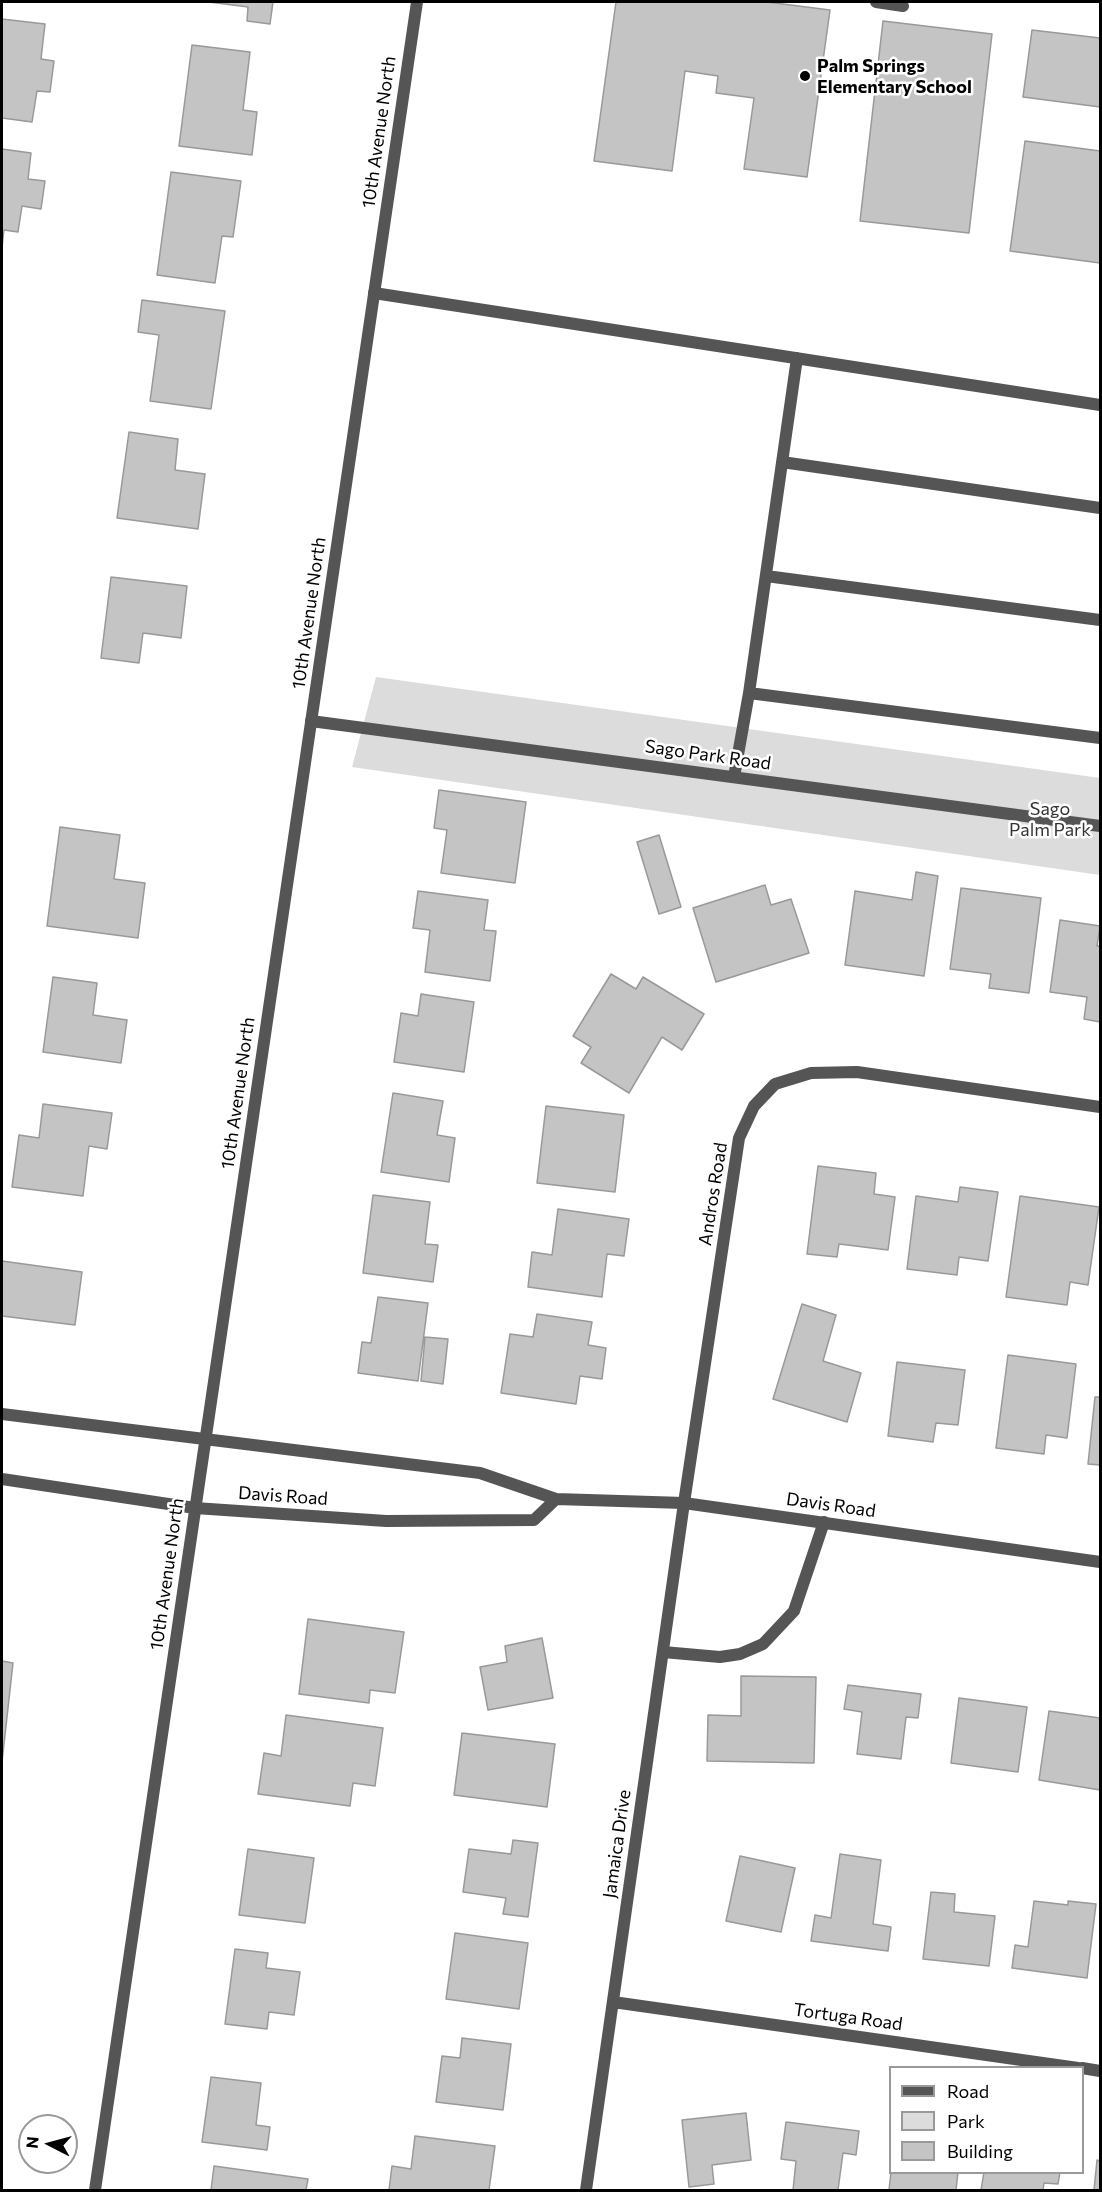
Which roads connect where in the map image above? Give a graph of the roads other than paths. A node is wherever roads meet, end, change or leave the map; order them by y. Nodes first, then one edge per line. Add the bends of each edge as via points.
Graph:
1 (417, 2) edge
2 (876, 2) edge
3 (903, 6) dead end
4 (374, 293) junction
5 (796, 358) junction
6 (1101, 405) edge
7 (782, 462) junction
8 (1101, 508) edge
9 (766, 576) junction
10 (1101, 620) edge
11 (750, 693) junction
12 (311, 721) junction
13 (1101, 738) edge
14 (734, 777) junction
15 (1101, 826) edge
16 (1101, 1107) edge
17 (2, 1414) edge
18 (204, 1440) junction
19 (2, 1479) edge
20 (556, 1499) junction
21 (684, 1503) junction
22 (195, 1508) junction
23 (824, 1522) junction
24 (1101, 1562) edge
25 (663, 1652) junction
26 (613, 2002) junction
27 (1067, 2066) edge
28 (1084, 2068) edge
29 (1101, 2071) edge
30 (95, 2190) edge
31 (586, 2190) edge

1 - 4 street, 10th Avenue North
2 - 3 street
4 - 5 street
4 - 12 street, 10th Avenue North
5 - 6 street
5 - 7 street
7 - 8 street
7 - 9 street
9 - 10 street
9 - 11 street
11 - 13 street
11 - 14 street
12 - 14 street, Sago Park Road
12 - 18 street, 10th Avenue North
14 - 15 street, Sago Park Road
16 - 21 street, Andros Road via 857,1072 811,1073 775,1084 754,1106 739,1138
17 - 18 street, Davis Road
18 - 20 street, Davis Road via 480,1473
18 - 22 street, 10th Avenue North
19 - 22 street, Davis Road
20 - 21 street, Davis Road
20 - 22 street, Davis Road via 534,1521 386,1521
21 - 23 street, Davis Road
21 - 25 street, Jamaica Drive
22 - 30 street, 10th Avenue North
23 - 24 street, Davis Road
23 - 25 street via 794,1611 763,1644 720,1657
25 - 26 street, Jamaica Drive
26 - 27 street, Tortuga Road
26 - 31 street, Jamaica Drive
28 - 29 street, Tortuga Road

